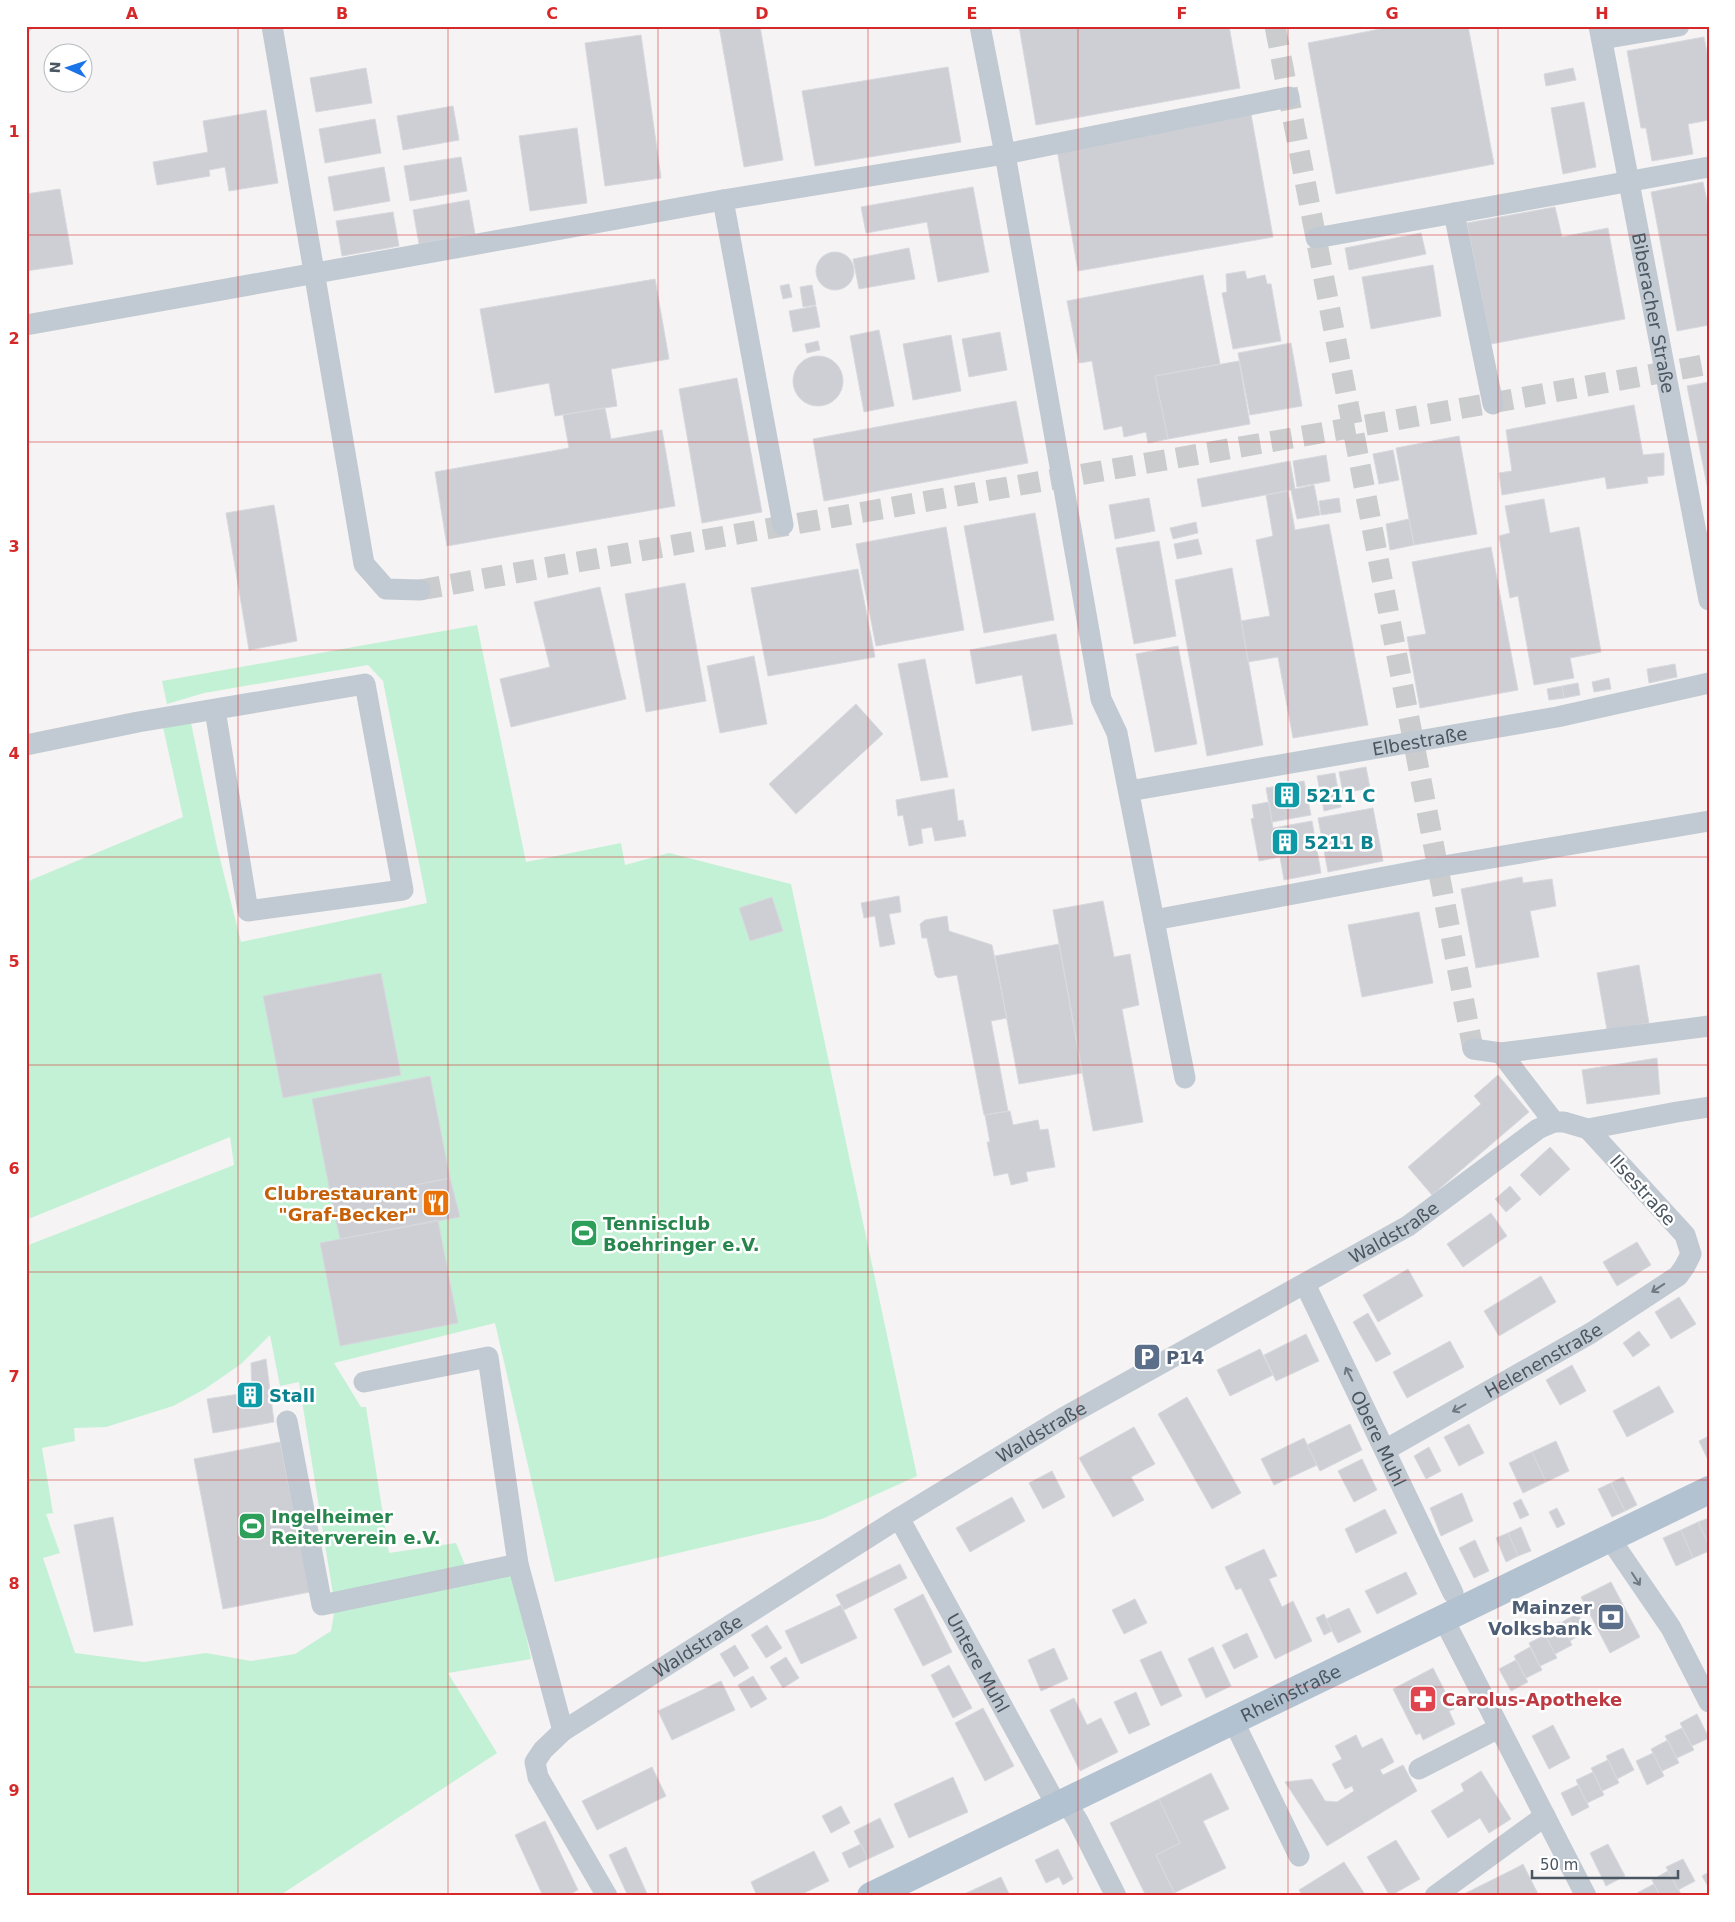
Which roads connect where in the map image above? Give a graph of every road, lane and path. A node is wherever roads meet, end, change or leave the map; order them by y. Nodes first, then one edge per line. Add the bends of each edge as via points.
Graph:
1 (272, 26) edge
2 (980, 26) edge
3 (1679, 26) edge
4 (1600, 33) edge
5 (1289, 97) dead end
6 (1005, 154) junction
7 (1709, 167) edge
8 (1629, 182) junction
9 (723, 200) junction
10 (1454, 213) junction
11 (1316, 238) dead end
12 (315, 272) junction
13 (26, 325) edge
14 (1493, 404) dead end
15 (783, 525) dead end
16 (420, 590) tunnel mouth
17 (1709, 600) edge
18 (1709, 683) edge
19 (215, 710) junction
20 (26, 745) edge
21 (1129, 791) junction
22 (1709, 821) edge
23 (1154, 920) junction
24 (1709, 1026) edge
25 (1472, 1049) dead end
26 (1501, 1053) junction
27 (1185, 1078) dead end
28 (1709, 1108) edge
29 (1554, 1122) junction
30 (1588, 1130) junction
31 (1691, 1254) joint
32 (1305, 1284) junction
33 (364, 1382) dead end
34 (287, 1421) dead end
35 (1385, 1450) junction
36 (1709, 1490) edge
37 (899, 1518) junction
38 (1612, 1537) junction
39 (518, 1564) junction
40 (1453, 1593) dead end
41 (1443, 1618) junction
42 (1709, 1702) edge
43 (1232, 1720) junction
44 (1499, 1728) junction
45 (563, 1731) junction
46 (1418, 1769) dead end
47 (1062, 1804) junction
48 (1545, 1816) junction
49 (1298, 1856) dead end
50 (607, 1896) edge
51 (871, 1896) edge
52 (1116, 1896) edge
53 (1435, 1896) edge
54 (1586, 1896) edge

1 - 12 street
2 - 6 street
3 - 4 street
4 - 8 street, Biberacher Straße
5 - 6 street
6 - 9 street
6 - 21 street via 1101,699 1117,733
7 - 8 street
8 - 10 street
8 - 17 street, Biberacher Straße
9 - 12 street
9 - 15 street
10 - 11 street
10 - 14 street
12 - 13 street
12 - 16 street via 364,564 386,589
18 - 21 street, Elbestraße via 1557,717
19 - 19 street via 365,684 403,890 248,911
19 - 20 street
21 - 23 street
22 - 23 street
23 - 27 street
24 - 26 street
25 - 26 street
26 - 29 street
28 - 30 street
29 - 30 street
29 - 32 street, Waldstraße via 1538,1129 1408,1226
30 - 31 street, Ilsestraße via 1685,1235
31 -> 35 street, Helenenstraße via 1678,1276 1591,1333
35 -> 32 street, Obere Muhl
32 - 37 street, Waldstraße via 1063,1418
33 - 39 street via 488,1357
34 - 39 street via 322,1605
35 - 40 street, Obere Muhl
36 - 38 main road, Rheinstraße
37 - 45 street, Waldstraße
37 - 47 street, Untere Muhl
38 - 41 main road, Rheinstraße
38 -> 42 street via 1670,1628
39 - 45 street
41 - 43 main road, Rheinstraße
41 - 44 street
43 - 47 main road, Rheinstraße
43 - 49 street
44 - 46 street
44 - 48 street
45 - 50 street, Waldstraße via 535,1762 538,1776
47 - 51 main road, Rheinstraße
47 - 52 street, Untere Muhl via 1078,1821
48 - 53 street
48 - 54 street

